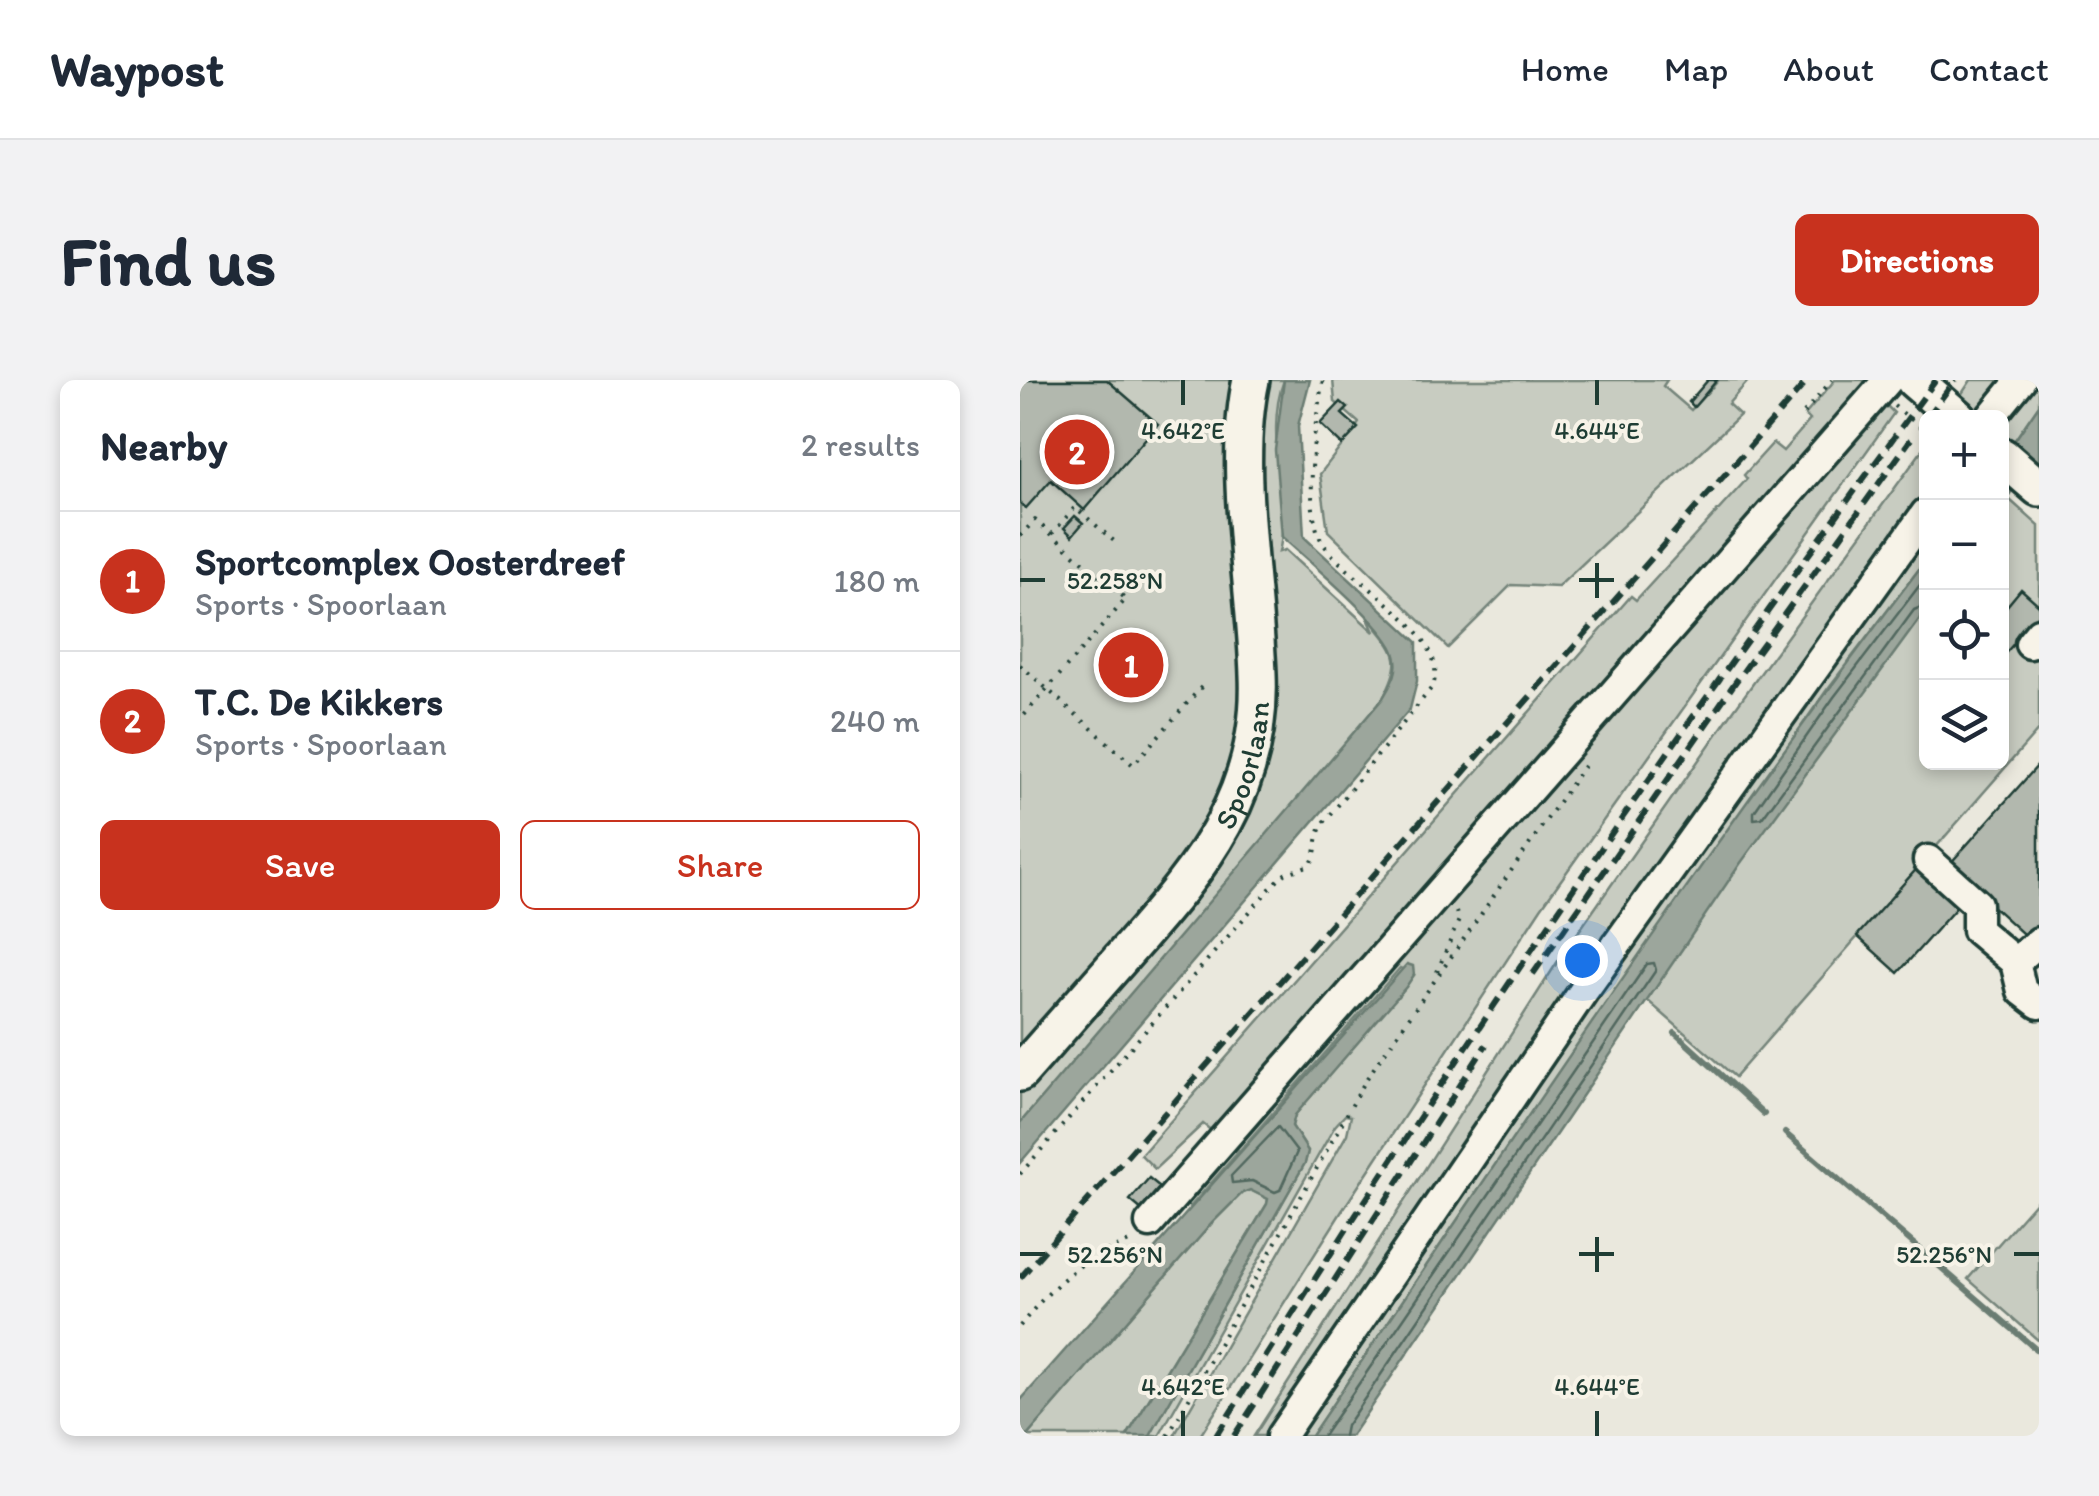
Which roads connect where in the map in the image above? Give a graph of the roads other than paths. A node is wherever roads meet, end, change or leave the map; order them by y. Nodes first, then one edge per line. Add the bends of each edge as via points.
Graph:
1 (1252, 380) edge
2 (1914, 380) edge
3 (2021, 380) edge
4 (1884, 385) edge
5 (1949, 410) edge
6 (1997, 410) edge
7 (2009, 462) edge
8 (2039, 488) edge
9 (1919, 524) edge
10 (1928, 860) dead end
11 (2039, 942) edge
12 (2015, 962) junction
13 (2039, 1004) edge
14 (1020, 1073) edge
15 (1150, 1223) road end
16 (1282, 1436) edge

1 - 14 main road, Spoorlaan via 1244,455 1258,680 1245,776 1233,811 1194,874
2 - 5 main road
3 - 6 lane
4 - 15 lane
7 - 8 main road
9 - 16 lane via 1585,989
10 - 12 lane via 1977,904 1977,930
11 - 12 lane
12 - 13 lane via 2022,991

